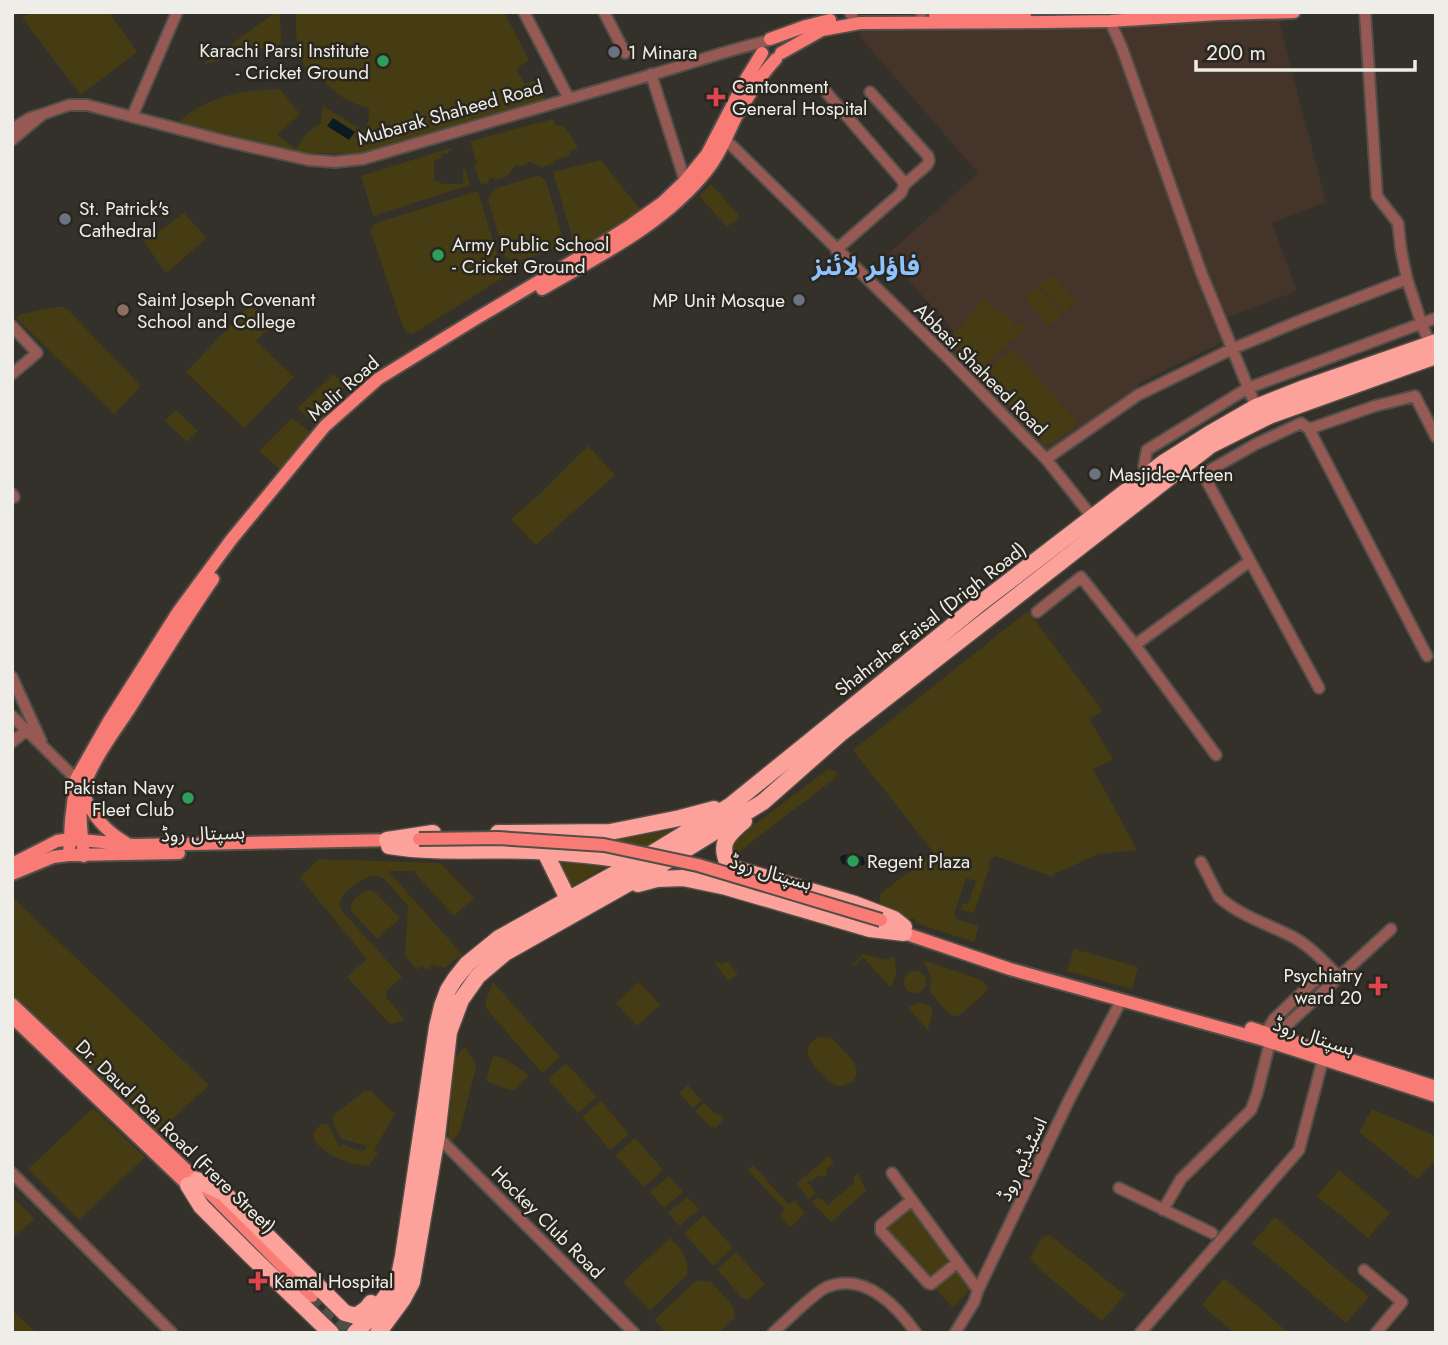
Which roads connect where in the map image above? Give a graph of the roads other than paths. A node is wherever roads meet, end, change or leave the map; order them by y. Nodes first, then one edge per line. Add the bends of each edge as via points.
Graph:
1 (177, 12) edge
2 (524, 12) edge
3 (604, 12) edge
4 (1294, 12) edge
5 (1364, 12) edge
6 (921, 13) edge
7 (1026, 13) edge
8 (851, 14) edge
9 (1115, 16) edge
10 (765, 46) junction
11 (625, 53) dead end
12 (779, 56) junction
13 (651, 74) junction
14 (826, 92) dead end
15 (870, 92) dead end
16 (568, 97) junction
17 (43, 114) junction
18 (132, 117) junction
19 (12, 129) edge
20 (722, 137) junction
21 (12, 140) edge
22 (685, 181) junction
23 (905, 185) junction
24 (836, 250) junction
25 (1407, 279) junction
26 (1436, 318) edge
27 (1422, 325) junction
28 (12, 326) edge
29 (1434, 347) edge
30 (1232, 349) junction
31 (12, 374) edge
32 (1248, 388) junction
33 (1256, 407) junction
34 (1309, 429) junction
35 (1436, 437) edge
36 (1046, 459) junction
37 (1144, 466) dead end
38 (1093, 517) junction
39 (1250, 561) junction
40 (1037, 612) dead end
41 (1135, 645) junction
42 (1427, 656) dead end
43 (12, 677) edge
44 (1319, 688) dead end
45 (12, 716) edge
46 (27, 730) junction
47 (12, 742) edge
48 (43, 746) junction
49 (1216, 755) dead end
50 (76, 779) junction
51 (83, 792) junction
52 (762, 802) junction
53 (731, 805) junction
54 (603, 833) junction
55 (76, 840) junction
56 (388, 843) junction
57 (128, 845) junction
58 (545, 852) junction
59 (69, 855) junction
60 (84, 856) junction
61 (612, 858) junction
62 (636, 862) junction
63 (1201, 862) dead end
64 (12, 864) edge
65 (12, 874) edge
66 (621, 887) junction
67 (569, 901) junction
68 (1391, 929) dead end
69 (904, 930) junction
70 (1329, 967) junction
71 (472, 970) junction
72 (1339, 977) junction
73 (1121, 1001) junction
74 (12, 1004) edge
75 (12, 1017) edge
76 (29, 1027) junction
77 (443, 1030) junction
78 (1272, 1037) junction
79 (1324, 1059) junction
80 (1436, 1087) edge
81 (1436, 1096) edge
82 (437, 1136) junction
83 (12, 1173) edge
84 (892, 1173) dead end
85 (192, 1183) junction
86 (1119, 1188) dead end
87 (912, 1200) junction
88 (1163, 1210) junction
89 (1212, 1233) dead end
90 (404, 1256) junction
91 (958, 1262) junction
92 (1364, 1270) dead end
93 (978, 1290) junction
94 (310, 1298) tunnel mouth
95 (356, 1316) junction
96 (380, 1331) edge
97 (172, 1333) edge
98 (331, 1333) edge
99 (349, 1333) edge
100 (355, 1333) edge
101 (634, 1333) edge
102 (773, 1333) edge
103 (916, 1333) edge
104 (955, 1333) edge
105 (1140, 1333) edge
106 (1376, 1333) edge

1 - 18 street
2 - 16 street
3 - 11 street
4 - 9 main road
5 - 25 street via 1377,196 1398,223
6 - 7 main road
6 - 8 main road
7 - 9 main road
8 - 10 main road via 806,26
9 - 12 main road via 1046,23 860,23 822,30
9 - 30 street via 1122,48
10 - 12 main road via 769,60
10 - 12 main road via 779,42
10 - 13 street, Mubarak Shaheed Road via 743,46
10 - 20 main road, Malir Road
12 - 20 main road, Malir Road
13 - 16 street, Mubarak Shaheed Road
13 - 22 street
14 - 23 street
15 - 23 street via 928,156 927,165
16 - 18 street, Mubarak Shaheed Road via 363,159 335,162 308,160
17 - 18 street, Mubarak Shaheed Road via 69,105 87,105
17 - 19 street, Mubarak Shaheed Road
17 - 21 street, Mubarak Shaheed Road
20 - 22 main road, Malir Road
20 - 24 street, Abbasi Shaheed Road
20 - 51 main road, Malir Road via 708,169 662,215 383,384 322,439 205,590 101,754
22 - 50 main road, Malir Road via 631,226 378,379 325,426 178,612
23 - 24 street
24 - 36 street, Abbasi Shaheed Road
25 - 27 street
25 - 30 street
26 - 27 street
27 - 29 street
27 - 32 street
28 - 31 street via 37,353
29 - 33 highway, Shahrah-e-Faisal (Drigh Road)
29 - 52 highway, Shahrah-e-Faisal (Drigh Road) via 1211,445 841,734
30 - 32 street
30 - 36 street via 1138,395
32 - 33 street
32 - 37 street via 1147,450
33 - 38 highway, Shahrah-e-Faisal (Drigh Road) via 1163,463
34 - 35 street via 1415,396
34 - 39 street via 1301,423 1203,474
34 - 42 street
36 - 38 street, Abbasi Shaheed Road
38 - 53 highway, Shahrah-e-Faisal (Drigh Road)
39 - 41 street
39 - 44 street
40 - 41 street via 1082,578
41 - 49 street
43 - 48 street
45 - 46 street
46 - 47 street
46 - 48 street
48 - 50 street
50 - 55 main road, Malir Road
51 - 55 main road, Malir Road
51 - 57 main road via 99,822
52 - 66 highway, Shahrah-e-Faisal (Drigh Road)
52 - 69 highway via 726,840 723,849 730,867 855,904 894,919
53 - 54 highway
53 - 62 highway, Shahrah-e-Faisal (Drigh Road)
54 - 56 highway via 439,833
54 - 61 highway
55 - 57 main road, ہسپتال روڈ
55 - 59 main road, Malir Road
55 - 60 main road, Malir Road
55 - 64 main road via 57,841
56 - 57 main road, ہسپتال روڈ
56 - 58 highway via 412,850
56 - 60 main road, ہسپتال روڈ
56 - 69 main road, ہسپتال روڈ, bridge via 498,838 604,845 698,865
58 - 61 highway
58 - 67 highway
59 - 60 main road, ہسپتال روڈ
59 - 65 main road, ہسپتال روڈ
61 - 62 highway
62 - 67 highway, Shahrah-e-Faisal (Drigh Road)
63 - 70 street via 1219,897 1295,938
66 - 69 highway via 683,878 870,929
66 - 71 highway, Shahrah-e-Faisal (Drigh Road)
67 - 71 highway, Shahrah-e-Faisal (Drigh Road) via 499,938
68 - 72 street
69 - 73 main road, ہسپتال روڈ via 1010,969
69 - 78 main road, ہسپتال روڈ
70 - 72 street
70 - 78 street via 1274,1019
71 - 77 highway
72 - 78 street
73 - 78 main road, ہسپتال روڈ
73 - 93 street, اسٹیڈیم روڈ
74 - 76 main road, Dr. Daud Pota Road (Frere Street)
75 - 76 main road, Dr. Daud Pota Road (Frere Street)
76 - 85 main road, Dr. Daud Pota Road (Frere Street)
77 - 82 highway
77 - 90 highway
78 - 79 main road, ہسپتال روڈ
78 - 80 main road, ہسپتال روڈ
78 - 88 street via 1251,1110 1181,1179
79 - 81 main road, ہسپتال روڈ
79 - 105 street via 1299,1150
82 - 96 highway via 412,1282
82 - 101 street, Hockey Club Road
83 - 97 street
84 - 87 street
85 - 94 main road, Dr. Daud Pota Road (Frere Street)
85 - 95 highway via 224,1193 345,1313
85 - 98 highway via 201,1206
86 - 88 street
87 - 91 street
87 - 91 street via 881,1225 881,1231 928,1283
88 - 89 street
90 - 95 highway
90 - 100 highway via 398,1281
91 - 93 street
92 - 106 street via 1402,1302
93 - 104 street, اسٹیڈیم روڈ
95 - 99 highway
102 - 103 street via 824,1287 855,1283 884,1297

